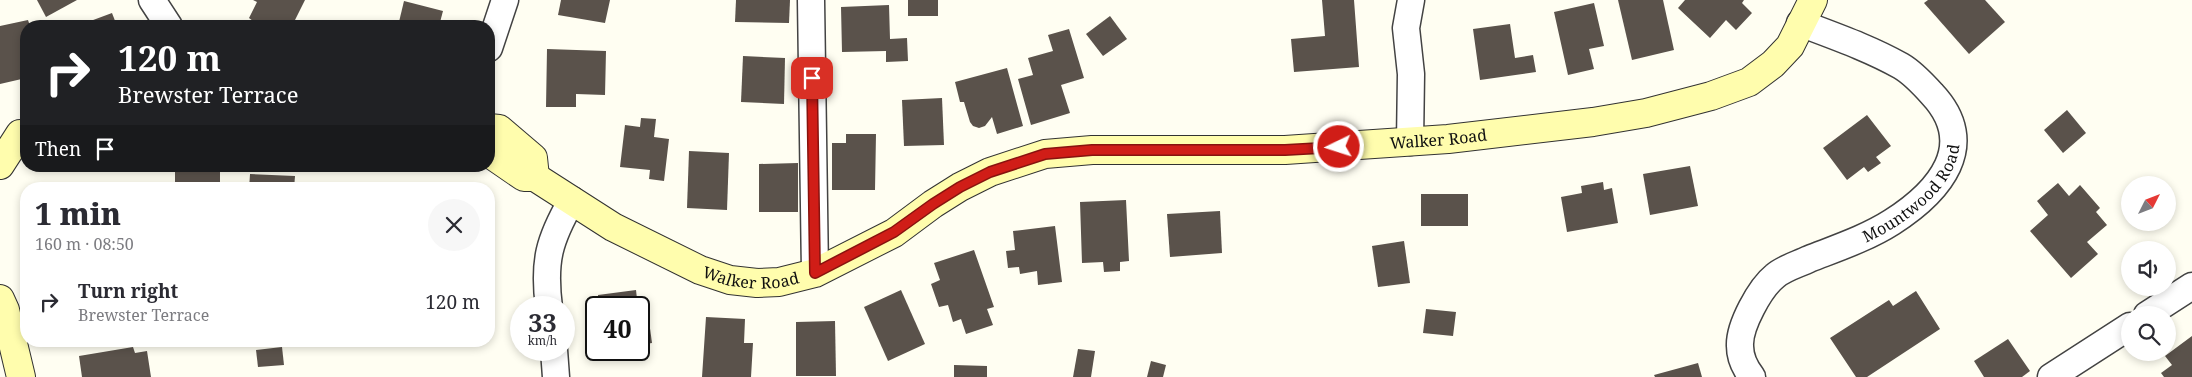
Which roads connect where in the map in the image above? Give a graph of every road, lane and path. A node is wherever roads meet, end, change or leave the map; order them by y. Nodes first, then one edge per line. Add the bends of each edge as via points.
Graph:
1 (152, 0) edge
2 (505, 0) edge
3 (811, 0) edge
4 (1411, 0) edge
5 (1807, 11) edge
6 (166, 20) edge
7 (495, 30) edge
8 (495, 129) edge
9 (15, 135) edge
10 (1410, 142) junction
11 (495, 157) edge
12 (0, 165) edge
13 (535, 177) junction
14 (572, 200) junction
15 (815, 273) junction
16 (2192, 286) edge
17 (548, 296) edge
18 (0, 299) edge
19 (2161, 306) edge
20 (2121, 332) edge
21 (555, 361) edge
22 (21, 377) edge
23 (556, 377) edge
24 (1752, 377) edge
25 (2051, 377) edge

1 - 6 street
2 - 7 street
3 - 15 street
4 - 10 street via 1406,28 1411,74
5 - 10 street, Walker Road via 1790,46 1773,64 1749,82 1711,96 1646,113 1593,122
5 - 24 street, Mountwood Road via 1920,81 1948,116 1954,136 1952,157 1944,175 1892,222 1776,276 1758,296 1740,345 1744,366
8 - 13 street via 500,129 533,158
9 - 12 street
10 - 15 street, Walker Road via 1285,150 1092,150 1045,154 990,172 960,187 894,232
11 - 13 street, Walker Road via 524,177
13 - 14 street, Walker Road
14 - 15 street, Walker Road via 613,227 662,252 730,280 757,284
14 - 17 street via 556,228 546,264
16 - 19 street
18 - 22 street
20 - 25 street
21 - 23 street

